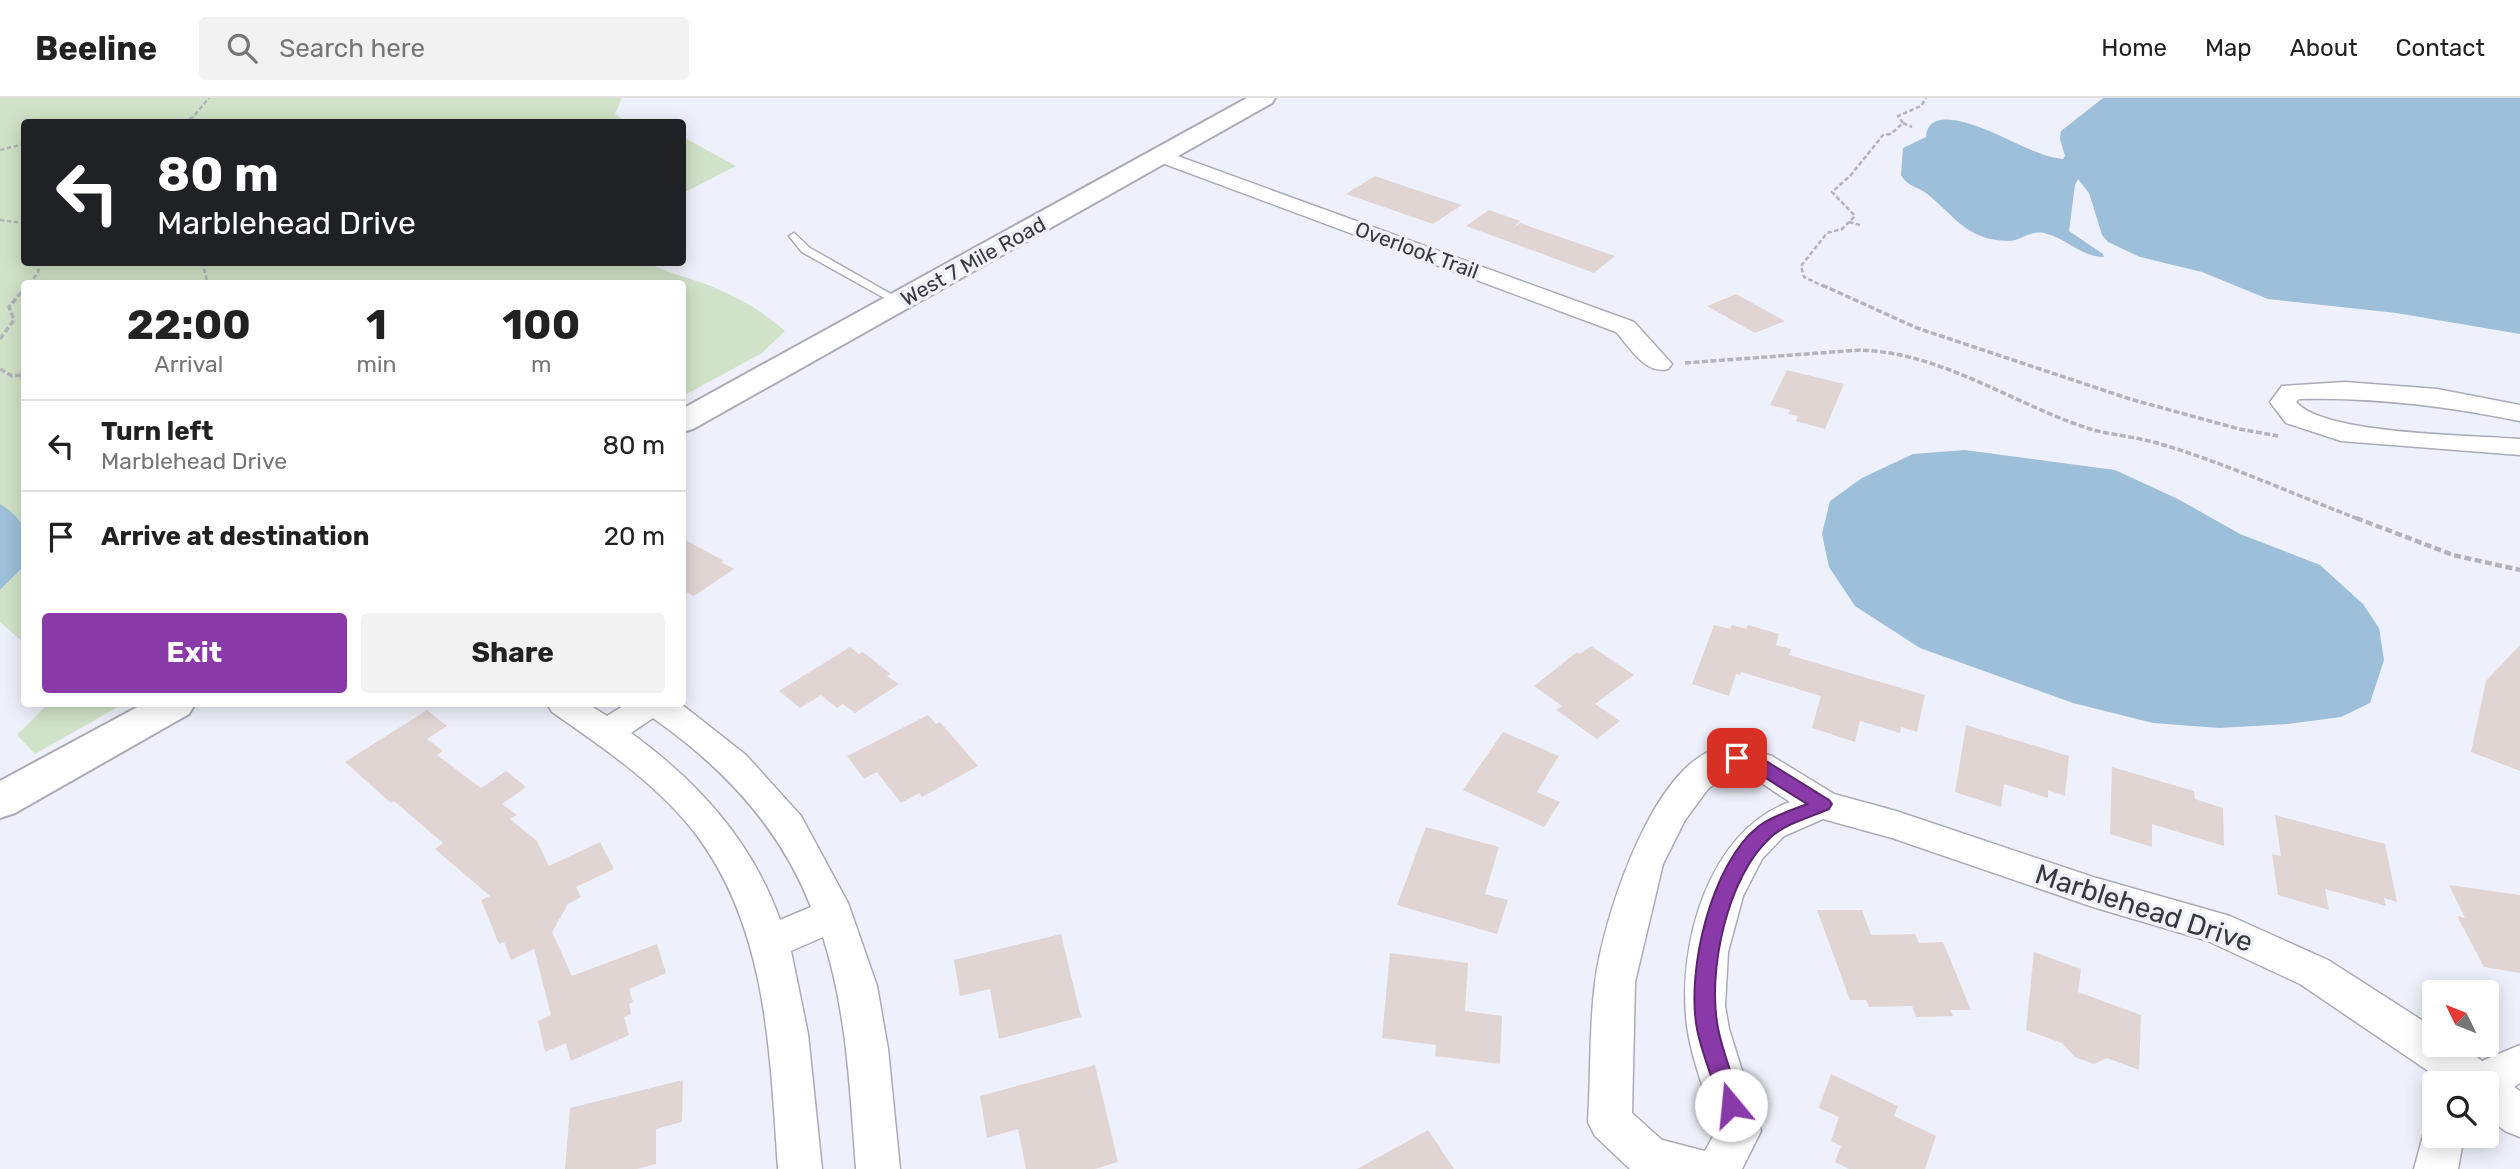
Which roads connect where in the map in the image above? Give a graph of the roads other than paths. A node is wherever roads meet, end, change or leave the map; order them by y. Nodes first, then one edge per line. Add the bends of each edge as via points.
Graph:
1 (1264, 98) edge
2 (1161, 156) junction
3 (794, 236) dead end
4 (899, 302) junction
5 (1659, 364) road end
6 (2520, 413) edge
7 (686, 420) edge
8 (2520, 447) edge
9 (170, 707) edge
10 (569, 707) edge
11 (645, 707) edge
12 (662, 707) edge
13 (607, 733) junction
14 (0, 801) edge
15 (1823, 804) junction
16 (834, 915) junction
17 (770, 942) junction
18 (2520, 1064) edge
19 (2462, 1071) edge
20 (2499, 1073) edge
21 (2499, 1100) edge
22 (2520, 1117) edge
23 (2440, 1148) edge
24 (800, 1169) edge
25 (878, 1169) edge
26 (1696, 1169) edge
27 (1719, 1169) edge
28 (2437, 1169) edge

1 - 2 street, West 7 Mile Road
2 - 4 street, West 7 Mile Road
2 - 5 street, Overlook Trail via 1625,327
3 - 4 lane via 806,250
4 - 7 street, West 7 Mile Road
6 - 8 street via 2437,397 2345,390 2291,390 2283,402 2295,417 2341,433
9 - 14 street
10 - 13 street
11 - 13 street
12 - 16 street via 718,749 775,808 811,866
13 - 17 street via 657,772 710,827 743,876
15 - 19 street, Marblehead Drive via 2092,892 2216,927 2314,971
15 - 26 street, Marblehead Drive via 1760,765 1737,758 1718,762 1696,780 1672,811 1644,864 1615,982 1610,1122 1651,1159
15 - 27 street via 1767,829 1745,851 1729,881 1716,924 1706,976 1707,1028 1740,1131
16 - 17 street
16 - 25 street via 862,1008
17 - 24 street via 788,1031
18 - 20 street
21 - 22 street
23 - 28 street

